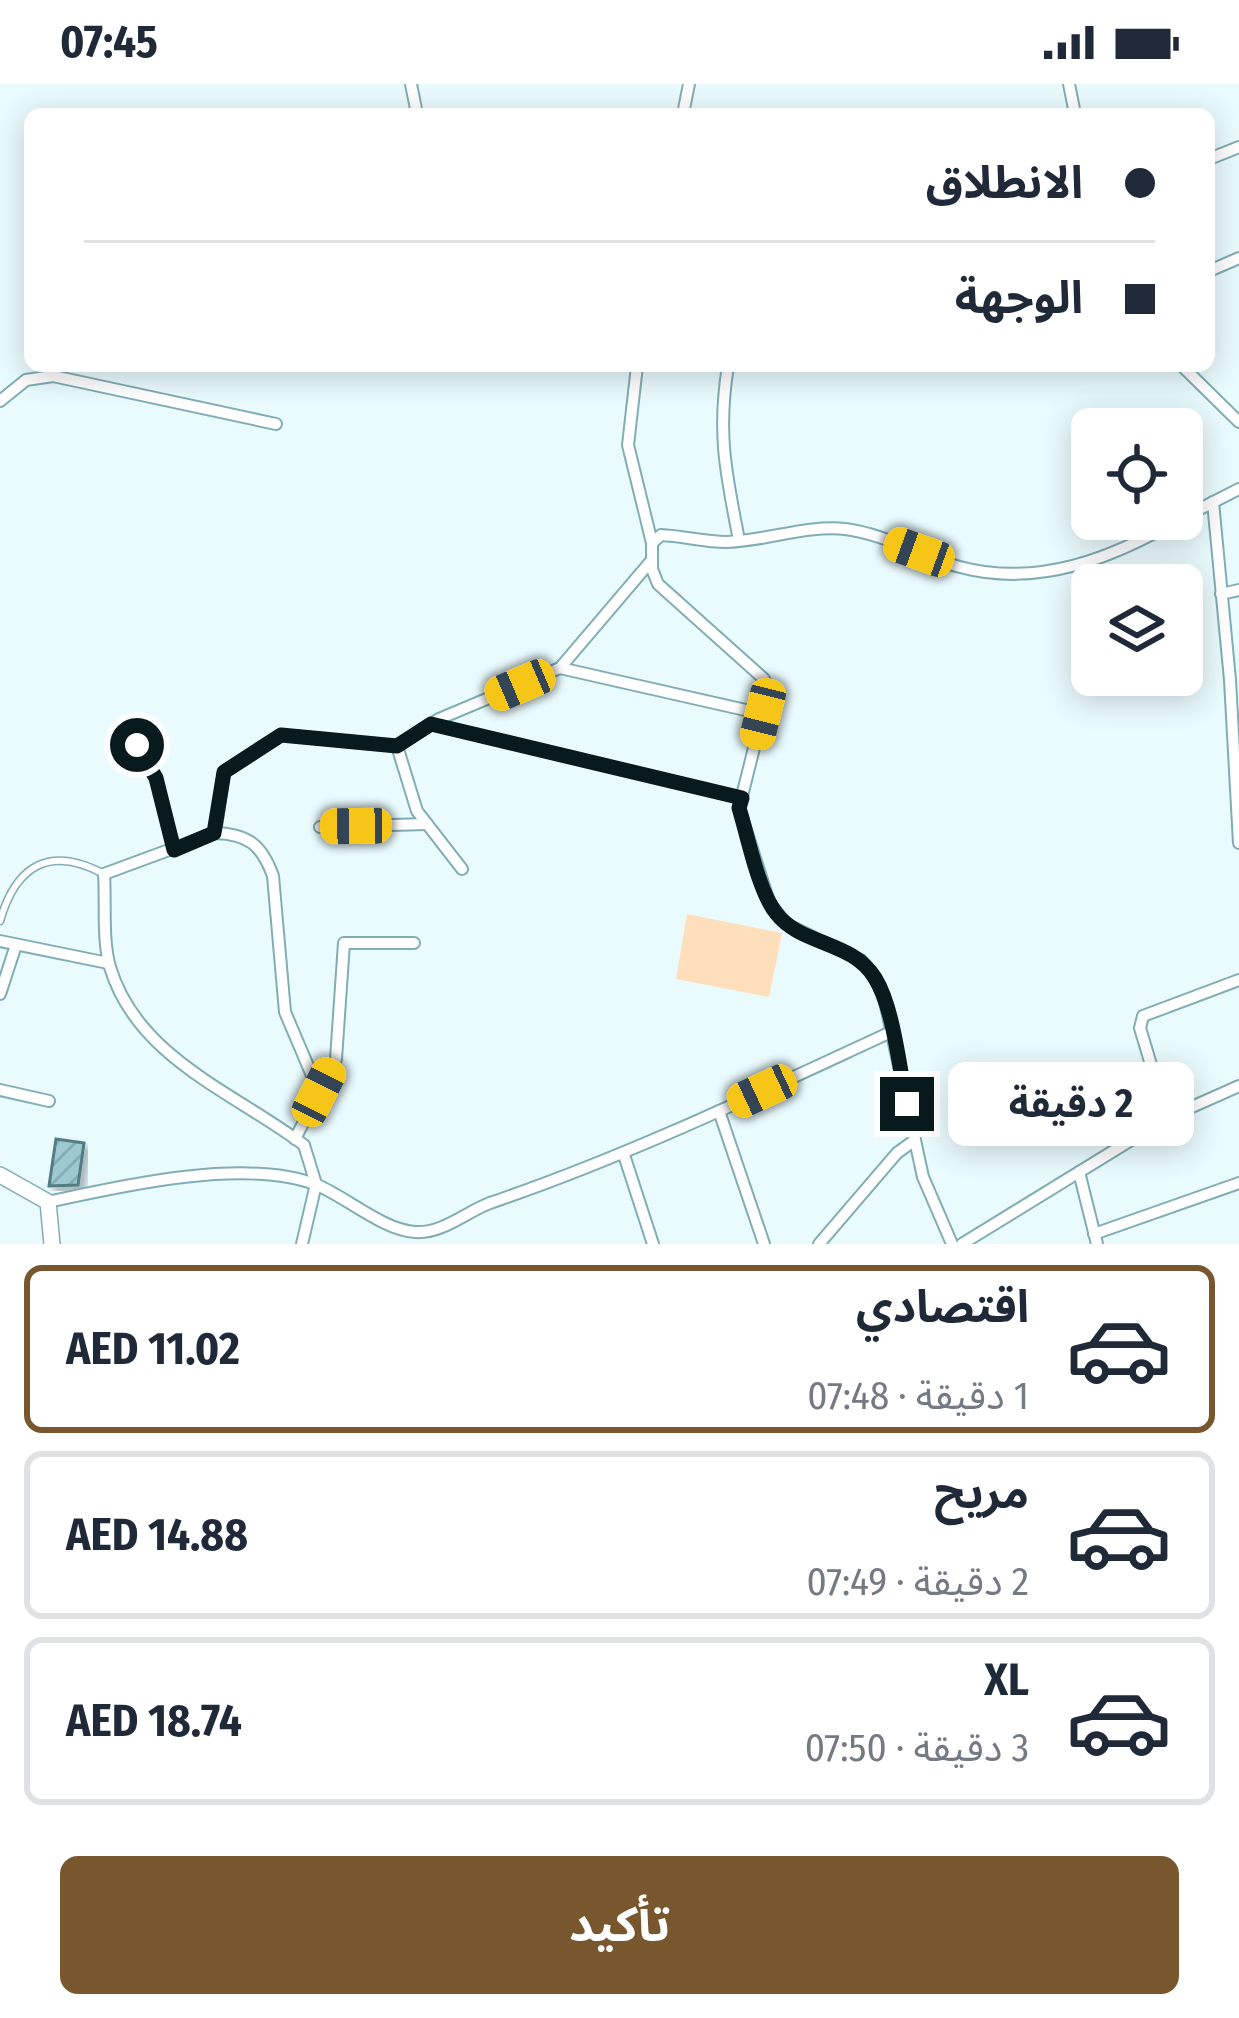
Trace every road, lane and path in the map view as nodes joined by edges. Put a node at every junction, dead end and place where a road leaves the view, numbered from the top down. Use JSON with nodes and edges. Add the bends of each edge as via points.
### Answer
{"nodes":[{"id":1,"x":637,"y":372,"type":"edge"},
{"id":2,"x":727,"y":372,"type":"edge"},
{"id":3,"x":1188,"y":372,"type":"edge"},
{"id":4,"x":0,"y":401,"type":"edge"},
{"id":5,"x":1239,"y":422,"type":"edge"},
{"id":6,"x":276,"y":424,"type":"dead end"},
{"id":7,"x":1239,"y":489,"type":"edge"},
{"id":8,"x":1213,"y":502,"type":"junction"},
{"id":9,"x":1203,"y":507,"type":"edge"},
{"id":10,"x":739,"y":540,"type":"junction"},
{"id":11,"x":1143,"y":540,"type":"edge"},
{"id":12,"x":652,"y":543,"type":"junction"},
{"id":13,"x":651,"y":561,"type":"junction"},
{"id":14,"x":1239,"y":590,"type":"edge"},
{"id":15,"x":1221,"y":594,"type":"junction"},
{"id":16,"x":560,"y":668,"type":"junction"},
{"id":17,"x":1234,"y":681,"type":"edge"},
{"id":18,"x":763,"y":714,"type":"junction"},
{"id":19,"x":431,"y":724,"type":"junction"},
{"id":20,"x":137,"y":745,"type":"dead end"},
{"id":21,"x":397,"y":746,"type":"junction"},
{"id":22,"x":742,"y":798,"type":"junction"},
{"id":23,"x":427,"y":824,"type":"junction"},
{"id":24,"x":320,"y":827,"type":"dead end"},
{"id":25,"x":214,"y":833,"type":"junction"},
{"id":26,"x":1239,"y":843,"type":"edge"},
{"id":27,"x":174,"y":850,"type":"junction"},
{"id":28,"x":462,"y":869,"type":"dead end"},
{"id":29,"x":104,"y":874,"type":"junction"},
{"id":30,"x":0,"y":921,"type":"edge"},
{"id":31,"x":0,"y":941,"type":"edge"},
{"id":32,"x":414,"y":943,"type":"dead end"},
{"id":33,"x":16,"y":945,"type":"junction"},
{"id":34,"x":108,"y":963,"type":"junction"},
{"id":35,"x":1239,"y":980,"type":"edge"},
{"id":36,"x":0,"y":994,"type":"edge"},
{"id":37,"x":891,"y":1032,"type":"junction"},
{"id":38,"x":1239,"y":1085,"type":"edge"},
{"id":39,"x":0,"y":1090,"type":"edge"},
{"id":40,"x":319,"y":1092,"type":"junction"},
{"id":41,"x":49,"y":1101,"type":"dead end"},
{"id":42,"x":719,"y":1111,"type":"junction"},
{"id":43,"x":1167,"y":1118,"type":"junction"},
{"id":44,"x":295,"y":1138,"type":"junction"},
{"id":45,"x":915,"y":1140,"type":"junction"},
{"id":46,"x":624,"y":1155,"type":"junction"},
{"id":47,"x":1079,"y":1172,"type":"junction"},
{"id":48,"x":0,"y":1175,"type":"edge"},
{"id":49,"x":1239,"y":1183,"type":"edge"},
{"id":50,"x":316,"y":1184,"type":"junction"},
{"id":51,"x":48,"y":1202,"type":"junction"},
{"id":52,"x":1095,"y":1239,"type":"edge"},
{"id":53,"x":52,"y":1244,"type":"edge"},
{"id":54,"x":302,"y":1244,"type":"edge"},
{"id":55,"x":652,"y":1244,"type":"edge"},
{"id":56,"x":764,"y":1244,"type":"edge"},
{"id":57,"x":819,"y":1244,"type":"edge"},
{"id":58,"x":952,"y":1244,"type":"edge"},
{"id":59,"x":962,"y":1244,"type":"edge"}],
"edges":[{"from":1,"to":12,"type":"street","via":[[628,445]]},
{"from":2,"to":10,"type":"street","via":[[722,452]]},
{"from":3,"to":5,"type":"street"},
{"from":4,"to":6,"type":"street","via":[[26,380],[53,376]]},
{"from":7,"to":8,"type":"street"},
{"from":8,"to":9,"type":"street"},
{"from":8,"to":15,"type":"street"},
{"from":10,"to":11,"type":"street","via":[[845,529],[997,574],[1058,570]]},
{"from":10,"to":12,"type":"street","via":[[661,535]]},
{"from":12,"to":13,"type":"street"},
{"from":13,"to":16,"type":"street"},
{"from":13,"to":18,"type":"street","via":[[658,584],[764,679]]},
{"from":14,"to":15,"type":"street"},
{"from":15,"to":17,"type":"street"},
{"from":16,"to":18,"type":"street"},
{"from":16,"to":19,"type":"street"},
{"from":17,"to":26,"type":"street"},
{"from":18,"to":22,"type":"street"},
{"from":19,"to":21,"type":"street"},
{"from":19,"to":22,"type":"street"},
{"from":20,"to":27,"type":"lane","via":[[156,778]]},
{"from":21,"to":23,"type":"street"},
{"from":21,"to":25,"type":"street","via":[[281,735],[224,772]]},
{"from":22,"to":37,"type":"street","via":[[775,913],[861,961],[875,977]]},
{"from":23,"to":24,"type":"street"},
{"from":23,"to":28,"type":"street"},
{"from":25,"to":27,"type":"street"},
{"from":25,"to":40,"type":"street","via":[[249,838],[267,857],[285,1012]]},
{"from":27,"to":29,"type":"street"},
{"from":29,"to":30,"type":"lane","via":[[85,864],[34,867],[16,879]]},
{"from":29,"to":34,"type":"street"},
{"from":31,"to":33,"type":"street"},
{"from":32,"to":40,"type":"street","via":[[344,943],[336,1060]]},
{"from":33,"to":34,"type":"street"},
{"from":33,"to":36,"type":"street"},
{"from":34,"to":44,"type":"street","via":[[125,1007],[154,1042]]},
{"from":35,"to":43,"type":"street","via":[[1143,1016]]},
{"from":37,"to":42,"type":"street"},
{"from":37,"to":45,"type":"street"},
{"from":38,"to":43,"type":"street"},
{"from":39,"to":41,"type":"street"},
{"from":40,"to":44,"type":"street"},
{"from":42,"to":46,"type":"street"},
{"from":42,"to":56,"type":"street"},
{"from":43,"to":47,"type":"street"},
{"from":44,"to":50,"type":"street"},
{"from":45,"to":57,"type":"street"},
{"from":45,"to":58,"type":"street"},
{"from":46,"to":50,"type":"street","via":[[415,1232]]},
{"from":46,"to":55,"type":"street"},
{"from":47,"to":52,"type":"street"},
{"from":47,"to":59,"type":"street"},
{"from":48,"to":51,"type":"main road"},
{"from":49,"to":52,"type":"street"},
{"from":50,"to":51,"type":"street","via":[[270,1175],[158,1178]]},
{"from":50,"to":54,"type":"street"},
{"from":51,"to":53,"type":"main road"}]}
